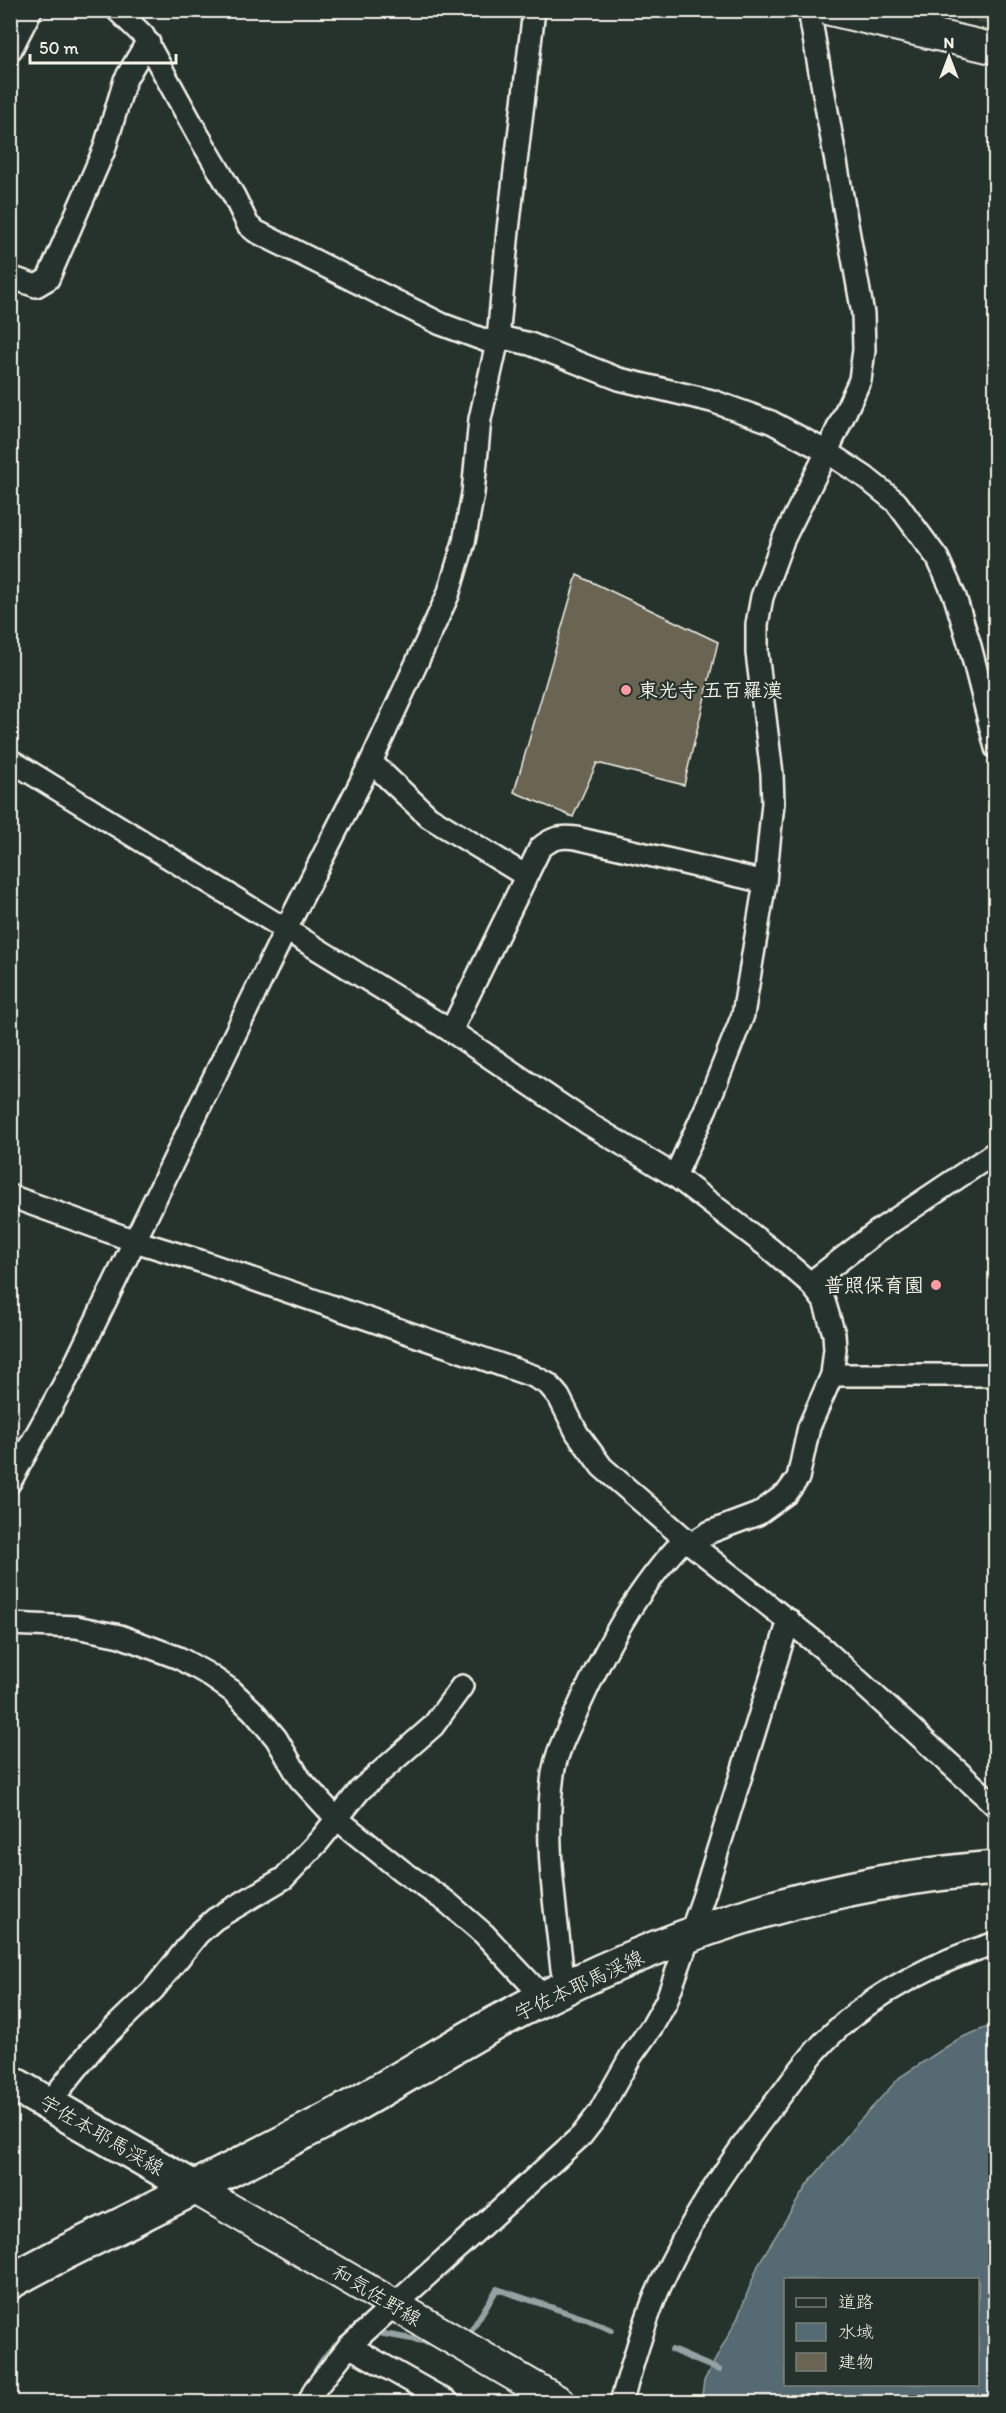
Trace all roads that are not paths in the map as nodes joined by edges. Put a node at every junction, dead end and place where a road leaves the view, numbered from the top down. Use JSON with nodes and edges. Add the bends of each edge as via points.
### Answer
{"nodes":[{"id":1,"x":31,"y":10,"type":"edge"},
{"id":2,"x":117,"y":10,"type":"edge"},
{"id":3,"x":534,"y":10,"type":"edge"},
{"id":4,"x":809,"y":10,"type":"edge"},
{"id":5,"x":830,"y":10,"type":"edge"},
{"id":6,"x":149,"y":44,"type":"junction"},
{"id":7,"x":996,"y":50,"type":"edge"},
{"id":8,"x":10,"y":51,"type":"edge"},
{"id":9,"x":10,"y":277,"type":"edge"},
{"id":10,"x":498,"y":339,"type":"junction"},
{"id":11,"x":827,"y":452,"type":"junction"},
{"id":12,"x":996,"y":748,"type":"edge"},
{"id":13,"x":10,"y":760,"type":"edge"},
{"id":14,"x":371,"y":762,"type":"junction"},
{"id":15,"x":526,"y":876,"type":"junction"},
{"id":16,"x":765,"y":882,"type":"junction"},
{"id":17,"x":285,"y":931,"type":"junction"},
{"id":18,"x":451,"y":1031,"type":"junction"},
{"id":19,"x":996,"y":1152,"type":"edge"},
{"id":20,"x":675,"y":1176,"type":"junction"},
{"id":21,"x":10,"y":1196,"type":"edge"},
{"id":22,"x":135,"y":1241,"type":"junction"},
{"id":23,"x":810,"y":1283,"type":"junction"},
{"id":24,"x":996,"y":1375,"type":"edge"},
{"id":25,"x":832,"y":1376,"type":"junction"},
{"id":26,"x":10,"y":1482,"type":"edge"},
{"id":27,"x":688,"y":1542,"type":"junction"},
{"id":28,"x":789,"y":1620,"type":"junction"},
{"id":29,"x":10,"y":1624,"type":"edge"},
{"id":30,"x":462,"y":1686,"type":"dead end"},
{"id":31,"x":996,"y":1806,"type":"edge"},
{"id":32,"x":336,"y":1818,"type":"junction"},
{"id":33,"x":996,"y":1868,"type":"edge"},
{"id":34,"x":689,"y":1937,"type":"junction"},
{"id":35,"x":996,"y":1943,"type":"edge"},
{"id":36,"x":556,"y":1992,"type":"junction"},
{"id":37,"x":10,"y":2082,"type":"edge"},
{"id":38,"x":48,"y":2104,"type":"junction"},
{"id":39,"x":194,"y":2188,"type":"junction"},
{"id":40,"x":10,"y":2282,"type":"edge"},
{"id":41,"x":393,"y":2304,"type":"junction"},
{"id":42,"x":349,"y":2346,"type":"junction"},
{"id":43,"x":441,"y":2401,"type":"edge"},
{"id":44,"x":309,"y":2403,"type":"edge"},
{"id":45,"x":560,"y":2403,"type":"edge"},
{"id":46,"x":621,"y":2403,"type":"edge"}],
"edges":[{"from":1,"to":8,"type":"street"},
{"from":2,"to":6,"type":"street"},
{"from":3,"to":10,"type":"street"},
{"from":4,"to":11,"type":"street","via":[[863,315],[860,380]]},
{"from":5,"to":7,"type":"main road"},
{"from":6,"to":9,"type":"street","via":[[125,80],[104,150],[48,279],[36,286]]},
{"from":6,"to":10,"type":"street","via":[[248,225],[255,231],[441,324],[487,341]]},
{"from":10,"to":11,"type":"street","via":[[530,344],[619,379],[712,401],[771,422]]},
{"from":10,"to":14,"type":"street","via":[[480,419],[464,542],[448,595]]},
{"from":11,"to":12,"type":"street","via":[[896,501],[938,559],[955,597]]},
{"from":11,"to":16,"type":"street","via":[[783,540],[762,597],[757,624],[773,803]]},
{"from":13,"to":17,"type":"street"},
{"from":14,"to":15,"type":"street","via":[[429,817]]},
{"from":14,"to":17,"type":"street"},
{"from":15,"to":16,"type":"street","via":[[540,848],[549,840],[562,837]]},
{"from":15,"to":18,"type":"street"},
{"from":16,"to":20,"type":"street","via":[[743,1015]]},
{"from":17,"to":18,"type":"street"},
{"from":17,"to":22,"type":"street"},
{"from":18,"to":20,"type":"street","via":[[589,1124]]},
{"from":19,"to":23,"type":"street","via":[[902,1214]]},
{"from":20,"to":23,"type":"street"},
{"from":21,"to":22,"type":"street"},
{"from":22,"to":26,"type":"street","via":[[74,1366]]},
{"from":22,"to":27,"type":"street","via":[[548,1384],[602,1467]]},
{"from":23,"to":25,"type":"street","via":[[824,1301],[834,1334]]},
{"from":24,"to":25,"type":"street"},
{"from":25,"to":27,"type":"street","via":[[809,1427],[802,1468],[794,1485],[758,1514]]},
{"from":27,"to":28,"type":"street"},
{"from":27,"to":36,"type":"street","via":[[649,1581],[620,1624],[560,1747],[553,1773],[550,1858],[562,1969]]},
{"from":28,"to":31,"type":"street"},
{"from":28,"to":34,"type":"street"},
{"from":29,"to":32,"type":"street","via":[[76,1627],[120,1636],[206,1672],[253,1710],[276,1738],[300,1779]]},
{"from":30,"to":32,"type":"street","via":[[434,1726],[360,1790]]},
{"from":32,"to":36,"type":"street"},
{"from":32,"to":38,"type":"street","via":[[284,1878],[215,1919],[198,1934],[153,1990],[68,2076]]},
{"from":33,"to":34,"type":"main road","name":"宇佐本耶馬渓線","via":[[928,1875],[820,1894]]},
{"from":34,"to":36,"type":"main road","name":"宇佐本耶馬渓線","via":[[607,1967]]},
{"from":34,"to":41,"type":"street","via":[[666,2002],[582,2135]]},
{"from":35,"to":46,"type":"street","via":[[937,1965],[870,2004],[830,2036],[789,2084],[741,2145],[660,2287]]},
{"from":36,"to":39,"type":"main road","name":"宇佐本耶馬渓線","via":[[330,2118]]},
{"from":37,"to":38,"type":"main road","name":"宇佐本耶馬渓線"},
{"from":38,"to":39,"type":"main road","name":"宇佐本耶馬渓線"},
{"from":39,"to":40,"type":"main road","name":"宇佐本耶馬渓線"},
{"from":39,"to":41,"type":"main road","name":"和気佐野線"},
{"from":41,"to":42,"type":"street"},
{"from":41,"to":45,"type":"main road","name":"和気佐野線"},
{"from":42,"to":43,"type":"street"},
{"from":42,"to":44,"type":"street","via":[[315,2389]]}]}
